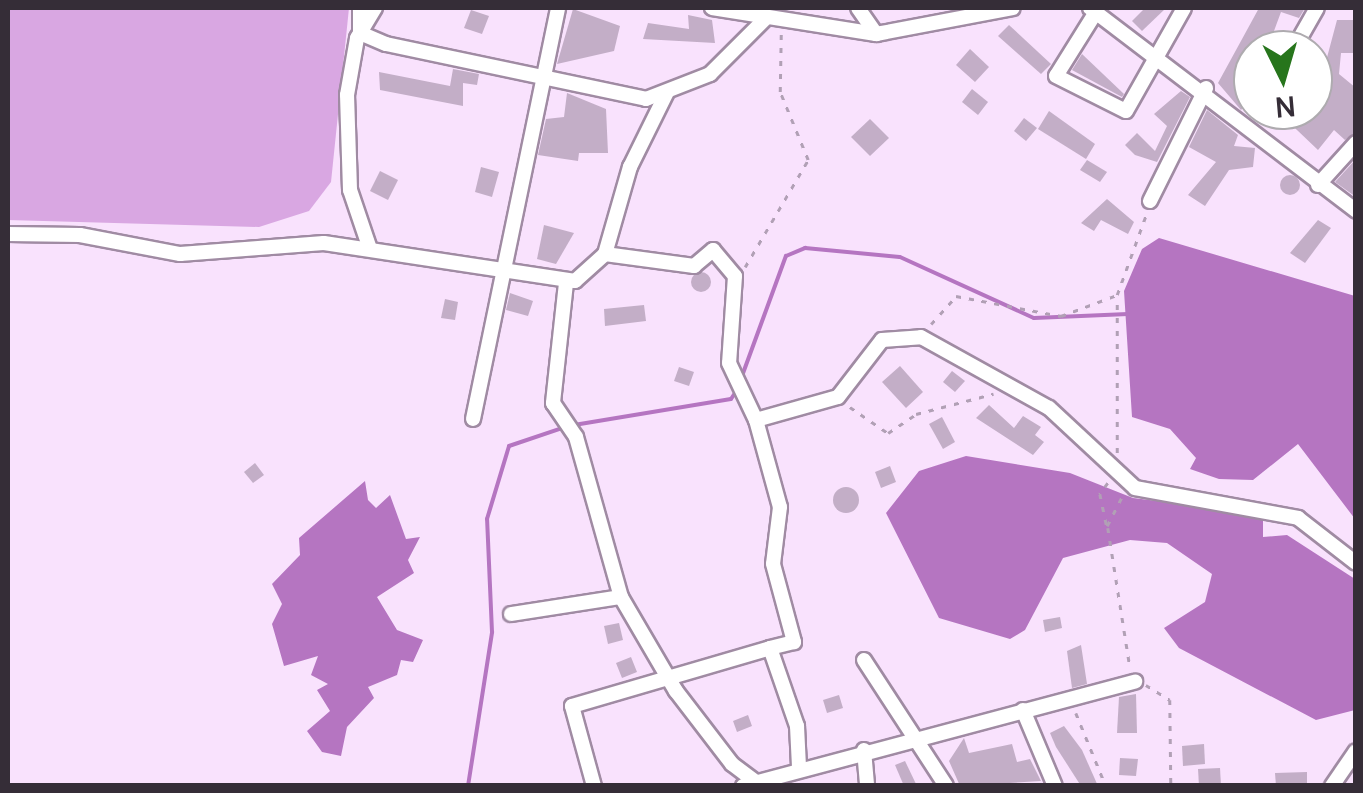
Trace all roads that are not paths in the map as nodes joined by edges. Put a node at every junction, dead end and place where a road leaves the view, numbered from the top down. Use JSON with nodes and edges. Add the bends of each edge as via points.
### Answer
{"nodes":[{"id":1,"x":360,"y":8,"type":"edge"},
{"id":2,"x":374,"y":8,"type":"edge"},
{"id":3,"x":558,"y":8,"type":"edge"},
{"id":4,"x":712,"y":8,"type":"edge"},
{"id":5,"x":792,"y":8,"type":"edge"},
{"id":6,"x":858,"y":8,"type":"edge"},
{"id":7,"x":1013,"y":8,"type":"edge"},
{"id":8,"x":1184,"y":8,"type":"edge"},
{"id":9,"x":1318,"y":8,"type":"edge"},
{"id":10,"x":1093,"y":10,"type":"edge"},
{"id":11,"x":765,"y":19,"type":"junction"},
{"id":12,"x":783,"y":23,"type":"junction"},
{"id":13,"x":1305,"y":30,"type":"edge"},
{"id":14,"x":360,"y":33,"type":"junction"},
{"id":15,"x":876,"y":34,"type":"junction"},
{"id":16,"x":1159,"y":55,"type":"junction"},
{"id":17,"x":541,"y":75,"type":"junction"},
{"id":18,"x":1206,"y":88,"type":"junction"},
{"id":19,"x":667,"y":92,"type":"junction"},
{"id":20,"x":1233,"y":112,"type":"edge"},
{"id":21,"x":1254,"y":130,"type":"edge"},
{"id":22,"x":1356,"y":144,"type":"edge"},
{"id":23,"x":1318,"y":185,"type":"junction"},
{"id":24,"x":1150,"y":201,"type":"road end"},
{"id":25,"x":1356,"y":211,"type":"edge"},
{"id":26,"x":8,"y":234,"type":"edge"},
{"id":27,"x":370,"y":248,"type":"junction"},
{"id":28,"x":605,"y":254,"type":"junction"},
{"id":29,"x":506,"y":270,"type":"junction"},
{"id":30,"x":566,"y":283,"type":"junction"},
{"id":31,"x":473,"y":419,"type":"dead end"},
{"id":32,"x":756,"y":420,"type":"junction"},
{"id":33,"x":1356,"y":563,"type":"edge"},
{"id":34,"x":621,"y":597,"type":"junction"},
{"id":35,"x":511,"y":614,"type":"dead end"},
{"id":36,"x":770,"y":648,"type":"junction"},
{"id":37,"x":864,"y":660,"type":"dead end"},
{"id":38,"x":665,"y":672,"type":"junction"},
{"id":39,"x":1135,"y":682,"type":"road end"},
{"id":40,"x":1023,"y":710,"type":"junction"},
{"id":41,"x":920,"y":736,"type":"junction"},
{"id":42,"x":864,"y":750,"type":"junction"},
{"id":43,"x":1356,"y":751,"type":"edge"},
{"id":44,"x":799,"y":766,"type":"junction"},
{"id":45,"x":753,"y":784,"type":"edge"},
{"id":46,"x":594,"y":786,"type":"edge"},
{"id":47,"x":867,"y":786,"type":"edge"},
{"id":48,"x":946,"y":786,"type":"edge"},
{"id":49,"x":1055,"y":786,"type":"edge"},
{"id":50,"x":1332,"y":786,"type":"edge"}],
"edges":[{"from":1,"to":14,"type":"street"},
{"from":2,"to":14,"type":"street"},
{"from":3,"to":17,"type":"street"},
{"from":4,"to":11,"type":"street"},
{"from":5,"to":12,"type":"street"},
{"from":6,"to":15,"type":"street"},
{"from":7,"to":15,"type":"street"},
{"from":8,"to":16,"type":"street"},
{"from":9,"to":13,"type":"street"},
{"from":10,"to":16,"type":"street"},
{"from":10,"to":16,"type":"street","via":[[1056,67],[1058,79],[1128,110]]},
{"from":11,"to":12,"type":"street"},
{"from":11,"to":19,"type":"street","via":[[710,74]]},
{"from":12,"to":15,"type":"street"},
{"from":14,"to":17,"type":"street"},
{"from":14,"to":27,"type":"street","via":[[347,157]]},
{"from":16,"to":18,"type":"street"},
{"from":17,"to":19,"type":"street","via":[[646,98]]},
{"from":17,"to":29,"type":"street"},
{"from":18,"to":20,"type":"street"},
{"from":18,"to":24,"type":"street"},
{"from":19,"to":28,"type":"street","via":[[630,167]]},
{"from":21,"to":23,"type":"street"},
{"from":22,"to":23,"type":"street"},
{"from":23,"to":25,"type":"street"},
{"from":26,"to":27,"type":"street","via":[[80,234],[180,254]]},
{"from":27,"to":29,"type":"street"},
{"from":28,"to":30,"type":"street"},
{"from":28,"to":32,"type":"street","via":[[694,266],[712,250],[738,284],[728,363]]},
{"from":29,"to":30,"type":"street"},
{"from":29,"to":31,"type":"street","via":[[485,328]]},
{"from":30,"to":34,"type":"street","via":[[553,403],[576,437]]},
{"from":32,"to":33,"type":"street","via":[[838,397],[882,340],[921,337],[950,346],[1009,390],[1049,408],[1110,480],[1298,518]]},
{"from":32,"to":36,"type":"street","via":[[780,507],[777,599],[794,642]]},
{"from":34,"to":35,"type":"street"},
{"from":34,"to":38,"type":"street"},
{"from":36,"to":38,"type":"street"},
{"from":36,"to":44,"type":"street","via":[[797,726]]},
{"from":37,"to":41,"type":"street"},
{"from":38,"to":45,"type":"street"},
{"from":38,"to":46,"type":"street","via":[[572,706]]},
{"from":39,"to":40,"type":"street"},
{"from":40,"to":41,"type":"street"},
{"from":40,"to":49,"type":"street"},
{"from":41,"to":42,"type":"street"},
{"from":41,"to":48,"type":"street"},
{"from":42,"to":44,"type":"street"},
{"from":42,"to":47,"type":"street"},
{"from":43,"to":50,"type":"street"},
{"from":44,"to":45,"type":"street"}]}
